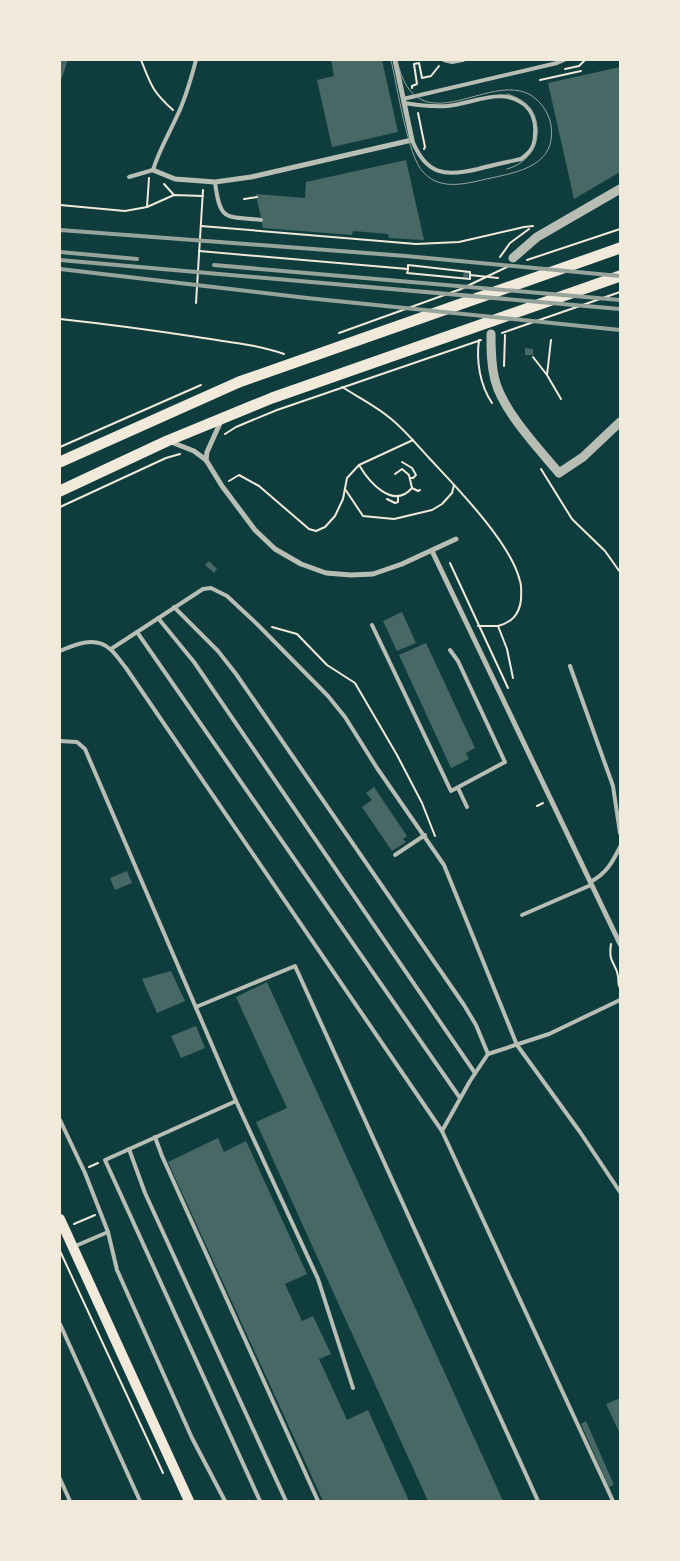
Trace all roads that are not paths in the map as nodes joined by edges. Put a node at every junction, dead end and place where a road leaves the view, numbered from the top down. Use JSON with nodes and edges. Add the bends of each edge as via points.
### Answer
{"nodes":[{"id":1,"x":196,"y":60,"type":"edge"},
{"id":2,"x":395,"y":60,"type":"edge"},
{"id":3,"x":444,"y":60,"type":"edge"},
{"id":4,"x":463,"y":60,"type":"edge"},
{"id":5,"x":564,"y":60,"type":"edge"},
{"id":6,"x":404,"y":101,"type":"junction"},
{"id":7,"x":412,"y":140,"type":"junction"},
{"id":8,"x":153,"y":170,"type":"junction"},
{"id":9,"x":129,"y":177,"type":"dead end"},
{"id":10,"x":215,"y":182,"type":"junction"},
{"id":11,"x":620,"y":189,"type":"edge"},
{"id":12,"x":261,"y":220,"type":"dead end"},
{"id":13,"x":620,"y":248,"type":"edge"},
{"id":14,"x":515,"y":262,"type":"road end"},
{"id":15,"x":620,"y":276,"type":"edge"},
{"id":16,"x":488,"y":337,"type":"road end"},
{"id":17,"x":222,"y":418,"type":"junction"},
{"id":18,"x":620,"y":422,"type":"edge"},
{"id":19,"x":167,"y":441,"type":"junction"},
{"id":20,"x":206,"y":460,"type":"junction"},
{"id":21,"x":60,"y":462,"type":"edge"},
{"id":22,"x":60,"y":491,"type":"edge"},
{"id":23,"x":456,"y":539,"type":"dead end"},
{"id":24,"x":432,"y":551,"type":"junction"},
{"id":25,"x":174,"y":608,"type":"junction"},
{"id":26,"x":158,"y":618,"type":"junction"},
{"id":27,"x":372,"y":625,"type":"dead end"},
{"id":28,"x":137,"y":632,"type":"junction"},
{"id":29,"x":111,"y":649,"type":"junction"},
{"id":30,"x":60,"y":650,"type":"edge"},
{"id":31,"x":450,"y":650,"type":"dead end"},
{"id":32,"x":570,"y":666,"type":"dead end"},
{"id":33,"x":60,"y":741,"type":"edge"},
{"id":34,"x":458,"y":788,"type":"junction"},
{"id":35,"x":467,"y":807,"type":"dead end"},
{"id":36,"x":620,"y":833,"type":"edge"},
{"id":37,"x":425,"y":835,"type":"junction"},
{"id":38,"x":620,"y":848,"type":"edge"},
{"id":39,"x":395,"y":855,"type":"dead end"},
{"id":40,"x":590,"y":883,"type":"junction"},
{"id":41,"x":522,"y":915,"type":"dead end"},
{"id":42,"x":620,"y":944,"type":"edge"},
{"id":43,"x":620,"y":1000,"type":"edge"},
{"id":44,"x":196,"y":1007,"type":"junction"},
{"id":45,"x":517,"y":1045,"type":"junction"},
{"id":46,"x":488,"y":1054,"type":"junction"},
{"id":47,"x":475,"y":1073,"type":"junction"},
{"id":48,"x":460,"y":1098,"type":"junction"},
{"id":49,"x":236,"y":1101,"type":"junction"},
{"id":50,"x":60,"y":1120,"type":"edge"},
{"id":51,"x":442,"y":1131,"type":"junction"},
{"id":52,"x":155,"y":1138,"type":"junction"},
{"id":53,"x":129,"y":1149,"type":"junction"},
{"id":54,"x":620,"y":1192,"type":"edge"},
{"id":55,"x":62,"y":1224,"type":"edge"},
{"id":56,"x":108,"y":1232,"type":"junction"},
{"id":57,"x":73,"y":1247,"type":"junction"},
{"id":58,"x":60,"y":1324,"type":"edge"},
{"id":59,"x":353,"y":1388,"type":"dead end"},
{"id":60,"x":60,"y":1479,"type":"edge"},
{"id":61,"x":70,"y":1501,"type":"edge"},
{"id":62,"x":140,"y":1501,"type":"edge"},
{"id":63,"x":189,"y":1501,"type":"edge"},
{"id":64,"x":225,"y":1501,"type":"edge"},
{"id":65,"x":260,"y":1501,"type":"edge"},
{"id":66,"x":286,"y":1501,"type":"edge"},
{"id":67,"x":318,"y":1501,"type":"edge"},
{"id":68,"x":538,"y":1501,"type":"edge"},
{"id":69,"x":613,"y":1501,"type":"edge"}],
"edges":[{"from":1,"to":8,"type":"lane","via":[[188,90]]},
{"from":2,"to":6,"type":"street"},
{"from":3,"to":4,"type":"lane"},
{"from":5,"to":6,"type":"lane"},
{"from":6,"to":7,"type":"street"},
{"from":6,"to":7,"type":"lane","via":[[446,106],[508,96],[527,107],[536,125],[534,146],[529,154],[521,159],[462,173],[450,174],[429,166]]},
{"from":7,"to":10,"type":"street"},
{"from":8,"to":9,"type":"lane"},
{"from":8,"to":10,"type":"street","via":[[175,179]]},
{"from":10,"to":12,"type":"lane","via":[[223,213]]},
{"from":11,"to":14,"type":"street","via":[[537,237]]},
{"from":13,"to":21,"type":"main road","via":[[239,382]]},
{"from":15,"to":17,"type":"main road"},
{"from":16,"to":18,"type":"street","via":[[492,369],[500,393],[512,414],[558,473],[583,457]]},
{"from":17,"to":19,"type":"main road"},
{"from":17,"to":20,"type":"street"},
{"from":19,"to":20,"type":"street","via":[[194,451]]},
{"from":19,"to":22,"type":"main road"},
{"from":20,"to":24,"type":"street","via":[[254,530],[275,549],[301,564],[326,573],[373,574]]},
{"from":23,"to":24,"type":"street"},
{"from":24,"to":40,"type":"street"},
{"from":25,"to":26,"type":"lane"},
{"from":25,"to":37,"type":"lane","via":[[202,589],[210,588],[227,596],[328,696]]},
{"from":25,"to":46,"type":"lane","via":[[218,651],[236,674],[464,1005]]},
{"from":26,"to":28,"type":"lane"},
{"from":26,"to":47,"type":"lane","via":[[194,662]]},
{"from":27,"to":34,"type":"lane","via":[[451,791]]},
{"from":28,"to":29,"type":"lane"},
{"from":28,"to":48,"type":"lane"},
{"from":29,"to":30,"type":"lane","via":[[88,641]]},
{"from":29,"to":51,"type":"lane"},
{"from":31,"to":34,"type":"lane","via":[[504,762]]},
{"from":32,"to":36,"type":"lane","via":[[613,786]]},
{"from":33,"to":44,"type":"lane","via":[[76,742],[85,749]]},
{"from":34,"to":35,"type":"lane"},
{"from":37,"to":39,"type":"lane"},
{"from":37,"to":45,"type":"lane","via":[[444,865]]},
{"from":38,"to":40,"type":"lane","via":[[609,868]]},
{"from":40,"to":41,"type":"lane"},
{"from":40,"to":42,"type":"street"},
{"from":43,"to":45,"type":"lane","via":[[549,1034]]},
{"from":44,"to":49,"type":"lane"},
{"from":44,"to":68,"type":"lane","via":[[295,966]]},
{"from":45,"to":46,"type":"lane"},
{"from":45,"to":54,"type":"lane"},
{"from":46,"to":47,"type":"lane"},
{"from":47,"to":48,"type":"lane"},
{"from":48,"to":51,"type":"lane"},
{"from":49,"to":52,"type":"lane"},
{"from":49,"to":59,"type":"lane","via":[[318,1279]]},
{"from":50,"to":56,"type":"lane"},
{"from":51,"to":69,"type":"lane"},
{"from":52,"to":53,"type":"lane"},
{"from":52,"to":67,"type":"lane"},
{"from":53,"to":65,"type":"lane","via":[[105,1160]]},
{"from":53,"to":66,"type":"lane","via":[[145,1193]]},
{"from":55,"to":57,"type":"main road"},
{"from":56,"to":57,"type":"lane"},
{"from":56,"to":64,"type":"lane","via":[[117,1270],[192,1438]]},
{"from":57,"to":63,"type":"main road"},
{"from":58,"to":62,"type":"lane"},
{"from":60,"to":61,"type":"lane"}]}
